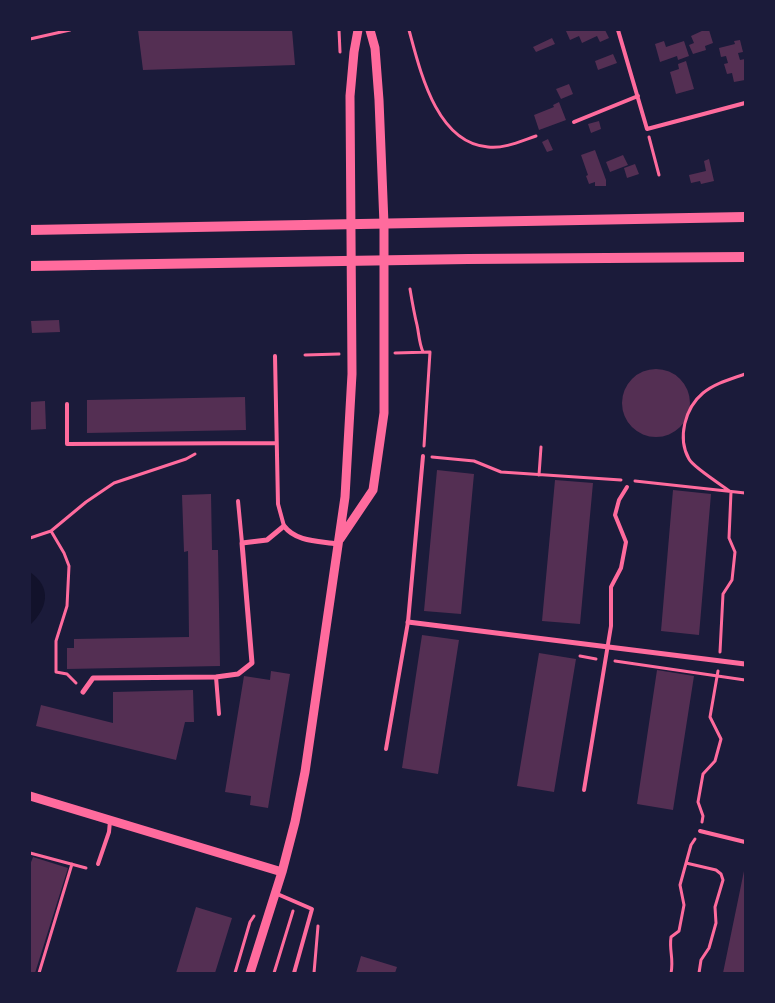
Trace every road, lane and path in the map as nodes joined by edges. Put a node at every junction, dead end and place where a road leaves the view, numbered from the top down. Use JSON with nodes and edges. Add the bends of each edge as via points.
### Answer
{"nodes":[{"id":1,"x":70,"y":30,"type":"edge"},
{"id":2,"x":358,"y":30,"type":"edge"},
{"id":3,"x":370,"y":30,"type":"edge"},
{"id":4,"x":408,"y":30,"type":"edge"},
{"id":5,"x":618,"y":30,"type":"edge"},
{"id":6,"x":30,"y":39,"type":"edge"},
{"id":7,"x":638,"y":96,"type":"junction"},
{"id":8,"x":745,"y":103,"type":"edge"},
{"id":9,"x":574,"y":122,"type":"dead end"},
{"id":10,"x":647,"y":129,"type":"junction"},
{"id":11,"x":536,"y":136,"type":"dead end"},
{"id":12,"x":659,"y":175,"type":"dead end"},
{"id":13,"x":745,"y":217,"type":"edge"},
{"id":14,"x":384,"y":224,"type":"junction"},
{"id":15,"x":351,"y":225,"type":"junction"},
{"id":16,"x":30,"y":230,"type":"edge"},
{"id":17,"x":745,"y":257,"type":"edge"},
{"id":18,"x":352,"y":260,"type":"junction"},
{"id":19,"x":384,"y":260,"type":"junction"},
{"id":20,"x":30,"y":266,"type":"edge"},
{"id":21,"x":410,"y":289,"type":"dead end"},
{"id":22,"x":422,"y":352,"type":"junction"},
{"id":23,"x":385,"y":353,"type":"junction"},
{"id":24,"x":341,"y":354,"type":"dead end"},
{"id":25,"x":305,"y":355,"type":"dead end"},
{"id":26,"x":275,"y":356,"type":"dead end"},
{"id":27,"x":745,"y":374,"type":"edge"},
{"id":28,"x":67,"y":404,"type":"dead end"},
{"id":29,"x":276,"y":443,"type":"junction"},
{"id":30,"x":211,"y":445,"type":"junction"},
{"id":31,"x":541,"y":447,"type":"dead end"},
{"id":32,"x":424,"y":456,"type":"junction"},
{"id":33,"x":538,"y":475,"type":"junction"},
{"id":34,"x":627,"y":487,"type":"dead end"},
{"id":35,"x":731,"y":492,"type":"junction"},
{"id":36,"x":745,"y":493,"type":"edge"},
{"id":37,"x":238,"y":501,"type":"dead end"},
{"id":38,"x":284,"y":526,"type":"junction"},
{"id":39,"x":51,"y":530,"type":"junction"},
{"id":40,"x":30,"y":538,"type":"edge"},
{"id":41,"x":242,"y":543,"type":"junction"},
{"id":42,"x":337,"y":544,"type":"junction"},
{"id":43,"x":408,"y":622,"type":"junction"},
{"id":44,"x":607,"y":648,"type":"junction"},
{"id":45,"x":719,"y":660,"type":"junction"},
{"id":46,"x":745,"y":664,"type":"edge"},
{"id":47,"x":216,"y":677,"type":"junction"},
{"id":48,"x":83,"y":692,"type":"joint"},
{"id":49,"x":219,"y":714,"type":"dead end"},
{"id":50,"x":386,"y":749,"type":"dead end"},
{"id":51,"x":584,"y":790,"type":"dead end"},
{"id":52,"x":30,"y":796,"type":"edge"},
{"id":53,"x":110,"y":821,"type":"junction"},
{"id":54,"x":700,"y":831,"type":"junction"},
{"id":55,"x":745,"y":842,"type":"edge"},
{"id":56,"x":30,"y":853,"type":"edge"},
{"id":57,"x":686,"y":863,"type":"junction"},
{"id":58,"x":72,"y":864,"type":"junction"},
{"id":59,"x":98,"y":864,"type":"dead end"},
{"id":60,"x":86,"y":868,"type":"dead end"},
{"id":61,"x":282,"y":872,"type":"junction"},
{"id":62,"x":275,"y":893,"type":"junction"},
{"id":63,"x":296,"y":902,"type":"junction"},
{"id":64,"x":312,"y":909,"type":"junction"},
{"id":65,"x":39,"y":973,"type":"edge"},
{"id":66,"x":250,"y":973,"type":"edge"},
{"id":67,"x":274,"y":973,"type":"edge"},
{"id":68,"x":294,"y":973,"type":"edge"},
{"id":69,"x":314,"y":973,"type":"edge"},
{"id":70,"x":672,"y":973,"type":"edge"},
{"id":71,"x":699,"y":973,"type":"edge"}],
"edges":[{"from":1,"to":6,"type":"path"},
{"from":2,"to":15,"type":"street","via":[[350,96]]},
{"from":3,"to":14,"type":"street","via":[[375,48],[379,100]]},
{"from":4,"to":11,"type":"path","via":[[428,92],[454,131],[472,144],[489,148]]},
{"from":5,"to":7,"type":"lane"},
{"from":7,"to":9,"type":"lane"},
{"from":7,"to":10,"type":"lane"},
{"from":8,"to":10,"type":"lane"},
{"from":10,"to":12,"type":"path"},
{"from":13,"to":14,"type":"main road"},
{"from":14,"to":15,"type":"main road"},
{"from":14,"to":19,"type":"street"},
{"from":15,"to":16,"type":"main road"},
{"from":15,"to":18,"type":"street"},
{"from":17,"to":19,"type":"main road"},
{"from":18,"to":19,"type":"main road"},
{"from":18,"to":20,"type":"main road"},
{"from":18,"to":42,"type":"street","via":[[352,374],[345,497]]},
{"from":19,"to":23,"type":"street"},
{"from":21,"to":22,"type":"path"},
{"from":22,"to":23,"type":"path"},
{"from":22,"to":32,"type":"path","via":[[430,352]]},
{"from":23,"to":42,"type":"street","via":[[384,413],[373,490]]},
{"from":24,"to":25,"type":"path"},
{"from":26,"to":29,"type":"lane"},
{"from":27,"to":35,"type":"path","via":[[703,392],[692,405],[684,428],[683,438],[689,460]]},
{"from":28,"to":30,"type":"lane","via":[[67,444]]},
{"from":29,"to":30,"type":"lane"},
{"from":29,"to":38,"type":"lane","via":[[278,504]]},
{"from":30,"to":39,"type":"path","via":[[186,460],[114,483]]},
{"from":31,"to":33,"type":"path"},
{"from":32,"to":33,"type":"path","via":[[474,461],[501,472]]},
{"from":32,"to":43,"type":"lane"},
{"from":33,"to":35,"type":"path"},
{"from":34,"to":44,"type":"lane","via":[[614,515],[626,542],[621,568],[611,587],[611,626]]},
{"from":35,"to":36,"type":"path"},
{"from":35,"to":45,"type":"path","via":[[729,538],[735,552],[732,580],[723,594]]},
{"from":37,"to":41,"type":"lane"},
{"from":38,"to":41,"type":"street","via":[[268,540]]},
{"from":38,"to":42,"type":"street","via":[[290,534],[303,539]]},
{"from":39,"to":40,"type":"path"},
{"from":39,"to":48,"type":"path","via":[[69,566],[67,606],[56,641],[56,672],[67,674]]},
{"from":41,"to":47,"type":"street","via":[[252,663],[238,674]]},
{"from":42,"to":61,"type":"street","via":[[305,772]]},
{"from":43,"to":44,"type":"street"},
{"from":43,"to":50,"type":"lane"},
{"from":44,"to":45,"type":"street"},
{"from":44,"to":51,"type":"lane"},
{"from":45,"to":46,"type":"street"},
{"from":45,"to":54,"type":"path","via":[[710,717],[720,739],[715,761],[703,774],[698,802],[703,816]]},
{"from":47,"to":48,"type":"street","via":[[93,678]]},
{"from":47,"to":49,"type":"lane"},
{"from":52,"to":53,"type":"street"},
{"from":53,"to":59,"type":"lane"},
{"from":53,"to":61,"type":"street"},
{"from":54,"to":55,"type":"lane"},
{"from":54,"to":57,"type":"path","via":[[691,845]]},
{"from":56,"to":58,"type":"path"},
{"from":57,"to":70,"type":"path","via":[[680,885],[684,905],[679,931],[671,937]]},
{"from":57,"to":71,"type":"path","via":[[716,870],[723,880],[715,907],[716,923]]},
{"from":58,"to":60,"type":"path"},
{"from":58,"to":65,"type":"path"},
{"from":61,"to":62,"type":"street"},
{"from":62,"to":63,"type":"lane"},
{"from":62,"to":66,"type":"street"},
{"from":63,"to":64,"type":"lane"},
{"from":63,"to":67,"type":"path"},
{"from":64,"to":68,"type":"lane"},
{"from":64,"to":69,"type":"path","via":[[317,912],[319,931]]}]}
